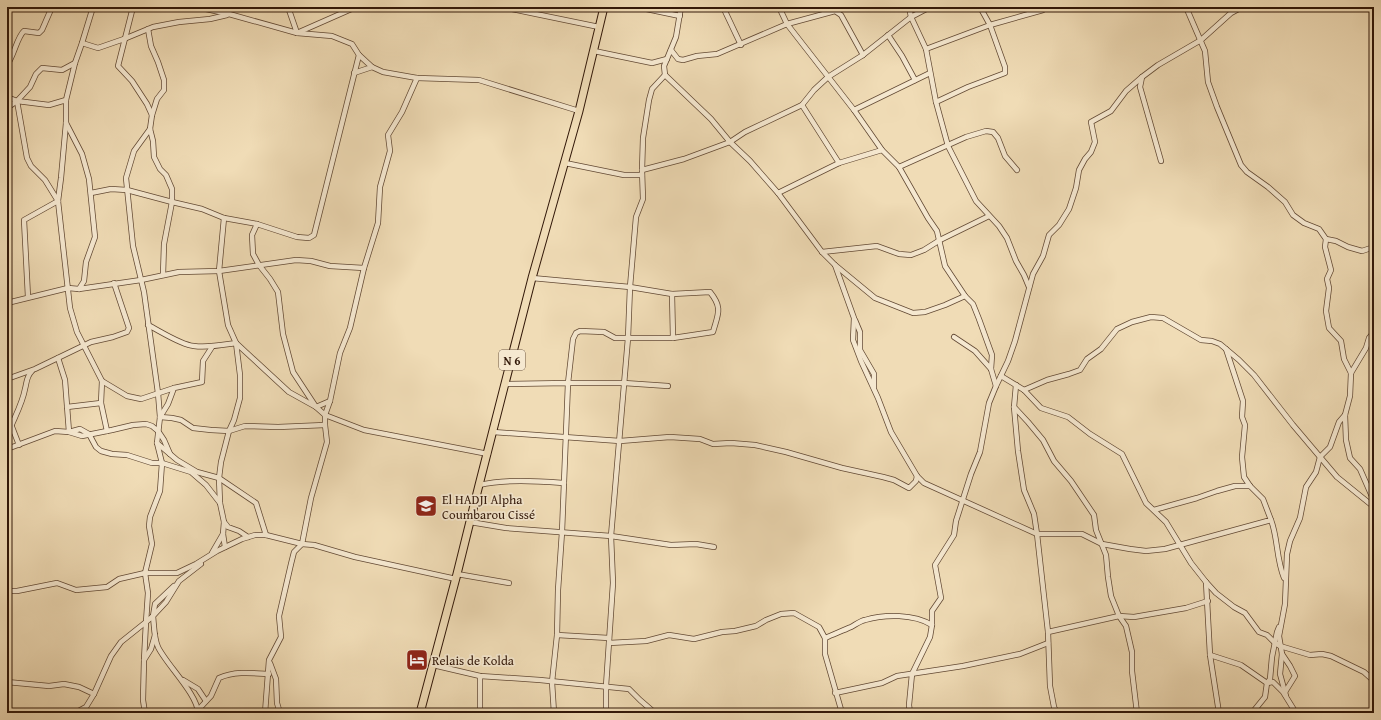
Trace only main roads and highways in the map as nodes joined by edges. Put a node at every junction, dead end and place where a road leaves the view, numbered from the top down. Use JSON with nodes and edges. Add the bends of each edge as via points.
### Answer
{"nodes":[{"id":1,"x":604,"y":7,"type":"edge"},
{"id":2,"x":420,"y":713,"type":"edge"}],
"edges":[{"from":1,"to":2,"type":"main road","number":"N 6","via":[[579,111],[532,278]]}]}
